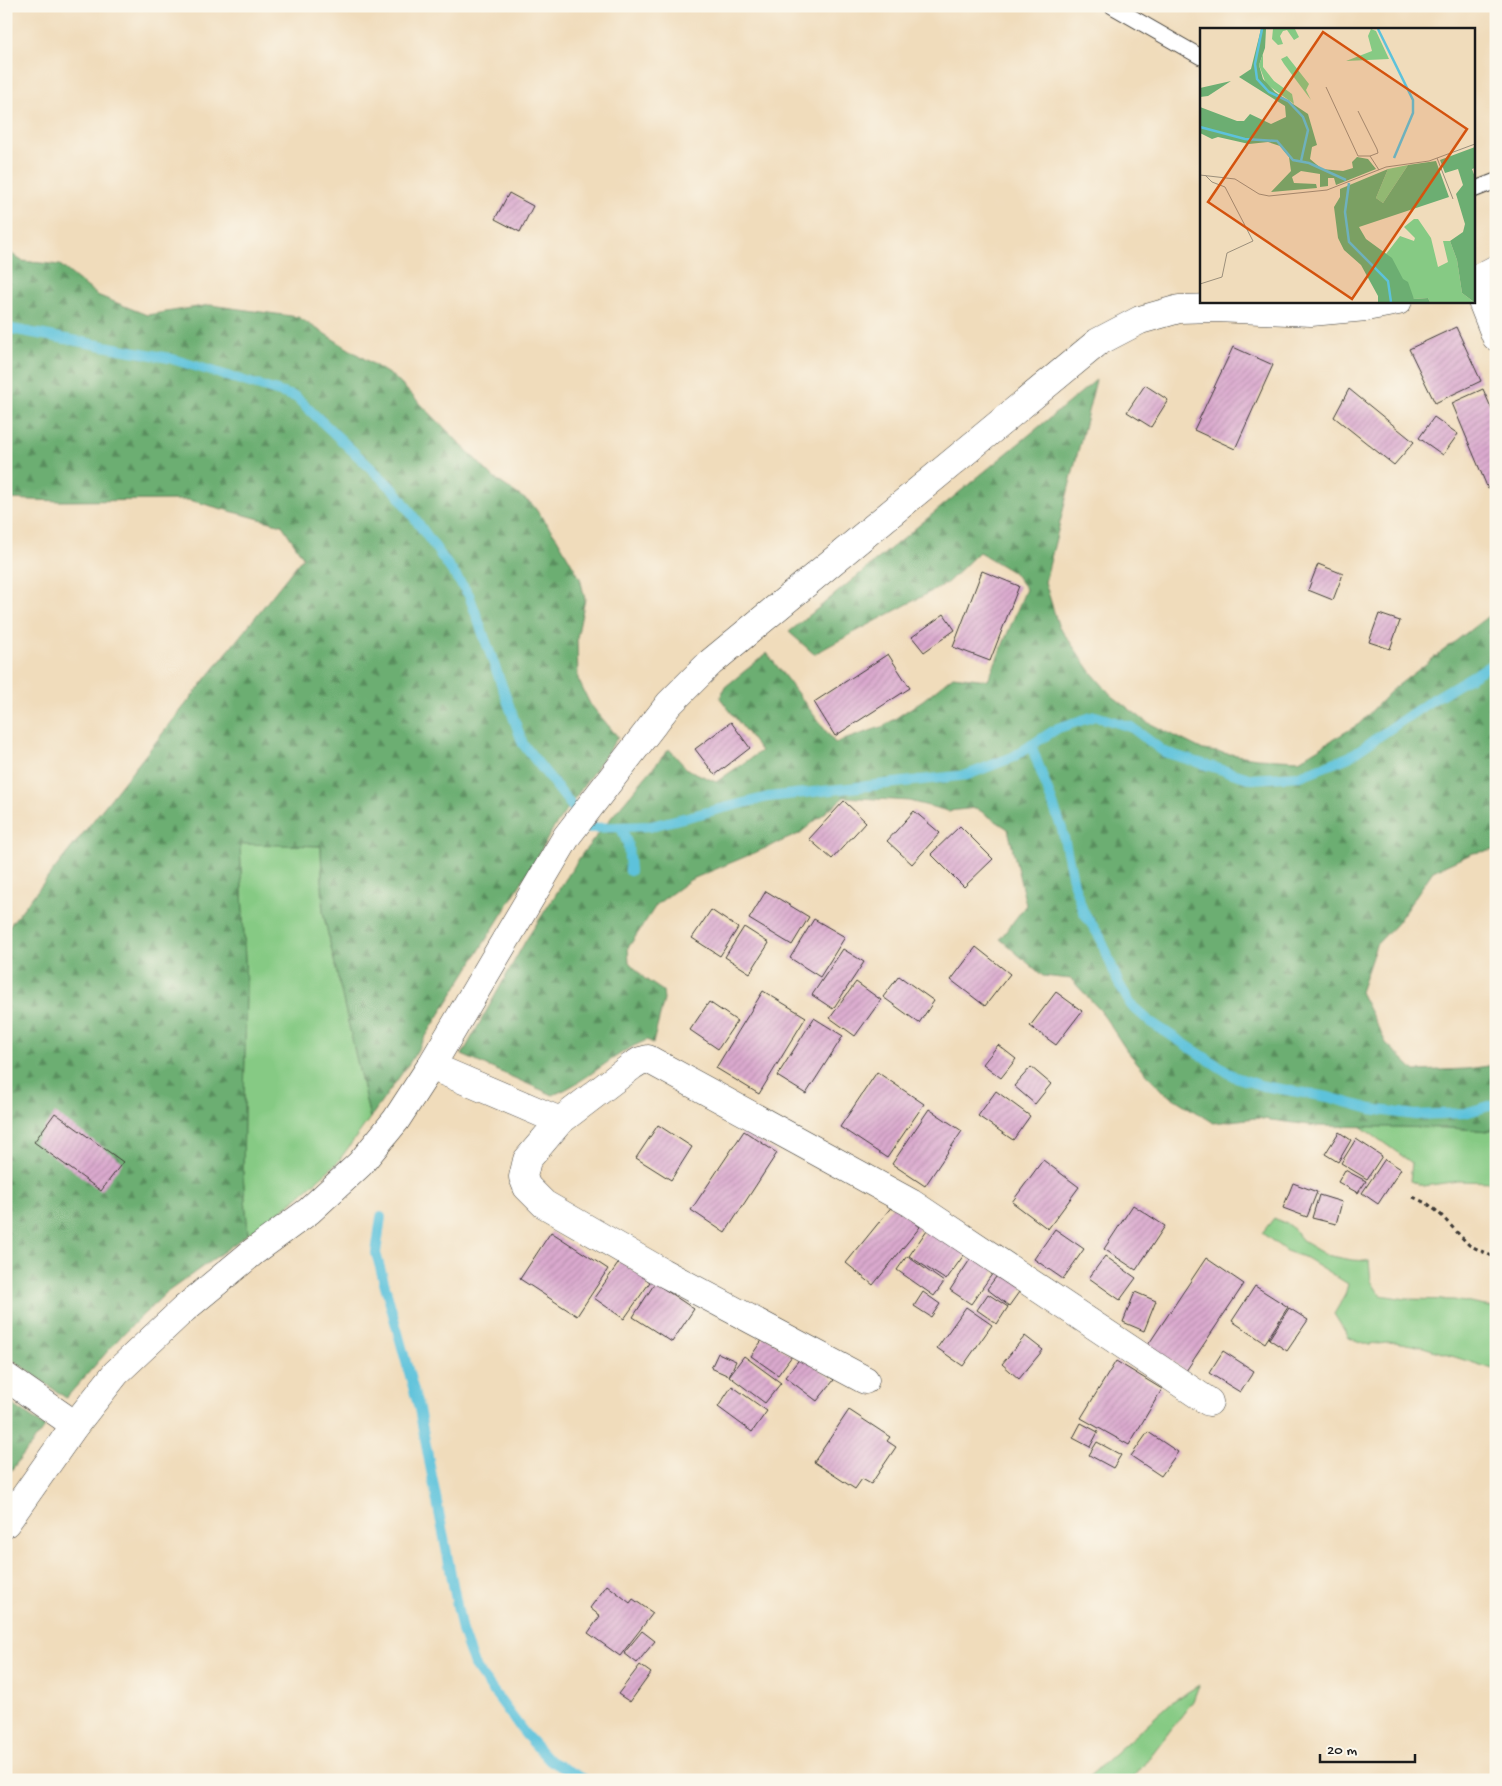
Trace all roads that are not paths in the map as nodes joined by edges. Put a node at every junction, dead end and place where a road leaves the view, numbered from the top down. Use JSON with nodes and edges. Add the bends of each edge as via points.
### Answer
{"nodes":[{"id":1,"x":1112,"y":6,"type":"edge"},
{"id":2,"x":1200,"y":56,"type":"edge"},
{"id":3,"x":1496,"y":181,"type":"edge"},
{"id":4,"x":1474,"y":190,"type":"edge"},
{"id":5,"x":1496,"y":269,"type":"edge"},
{"id":6,"x":1474,"y":280,"type":"edge"},
{"id":7,"x":1474,"y":283,"type":"edge"},
{"id":8,"x":1393,"y":302,"type":"edge"},
{"id":9,"x":1496,"y":337,"type":"edge"},
{"id":10,"x":431,"y":1066,"type":"junction"},
{"id":11,"x":560,"y":1121,"type":"junction"},
{"id":12,"x":6,"y":1377,"type":"edge"},
{"id":13,"x":865,"y":1380,"type":"dead end"},
{"id":14,"x":1210,"y":1402,"type":"dead end"},
{"id":15,"x":75,"y":1425,"type":"junction"},
{"id":16,"x":6,"y":1523,"type":"edge"}],
"edges":[{"from":1,"to":2,"type":"lane"},
{"from":3,"to":4,"type":"lane"},
{"from":5,"to":6,"type":"street"},
{"from":7,"to":9,"type":"street"},
{"from":8,"to":10,"type":"street","via":[[1311,312],[1179,309],[1140,320],[1098,342],[710,663],[669,704],[567,836]]},
{"from":10,"to":11,"type":"street"},
{"from":10,"to":15,"type":"street","via":[[396,1120],[360,1164],[309,1211],[184,1309],[116,1373]]},
{"from":11,"to":13,"type":"street","via":[[527,1160],[523,1177],[527,1187],[544,1204],[662,1272]]},
{"from":11,"to":14,"type":"street","via":[[632,1066],[648,1059],[911,1203]]},
{"from":12,"to":15,"type":"street"},
{"from":15,"to":16,"type":"street"}]}
